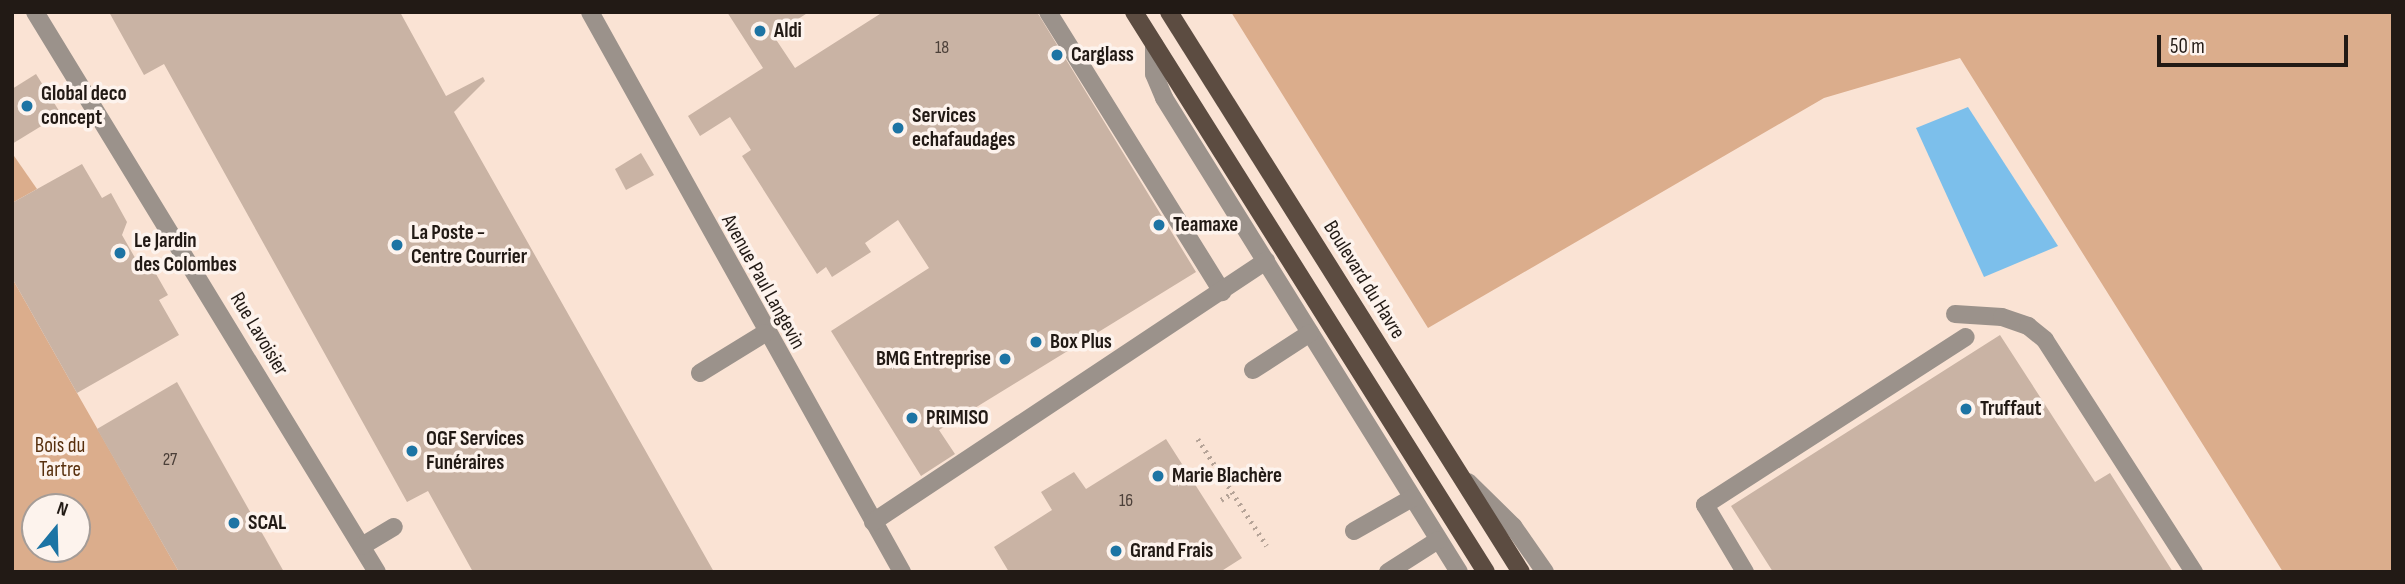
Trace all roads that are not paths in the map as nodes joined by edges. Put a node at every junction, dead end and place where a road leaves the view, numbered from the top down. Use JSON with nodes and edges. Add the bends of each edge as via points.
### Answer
{"nodes":[{"id":1,"x":35,"y":12,"type":"edge"},
{"id":2,"x":590,"y":12,"type":"edge"},
{"id":3,"x":1048,"y":12,"type":"edge"},
{"id":4,"x":1135,"y":12,"type":"edge"},
{"id":5,"x":1169,"y":12,"type":"edge"},
{"id":6,"x":1154,"y":44,"type":"junction"},
{"id":7,"x":1266,"y":261,"type":"junction"},
{"id":8,"x":1222,"y":292,"type":"junction"},
{"id":9,"x":1955,"y":314,"type":"dead end"},
{"id":10,"x":1310,"y":332,"type":"junction"},
{"id":11,"x":765,"y":333,"type":"junction"},
{"id":12,"x":1966,"y":337,"type":"dead end"},
{"id":13,"x":1253,"y":370,"type":"dead end"},
{"id":14,"x":700,"y":373,"type":"dead end"},
{"id":15,"x":1459,"y":474,"type":"junction"},
{"id":16,"x":1412,"y":498,"type":"junction"},
{"id":17,"x":873,"y":522,"type":"junction"},
{"id":18,"x":394,"y":527,"type":"dead end"},
{"id":19,"x":1354,"y":531,"type":"dead end"},
{"id":20,"x":1438,"y":540,"type":"junction"},
{"id":21,"x":362,"y":547,"type":"junction"},
{"id":22,"x":377,"y":572,"type":"edge"},
{"id":23,"x":902,"y":572,"type":"edge"},
{"id":24,"x":1388,"y":572,"type":"edge"},
{"id":25,"x":1459,"y":572,"type":"edge"},
{"id":26,"x":1486,"y":572,"type":"edge"},
{"id":27,"x":1521,"y":572,"type":"edge"},
{"id":28,"x":1545,"y":572,"type":"edge"},
{"id":29,"x":1745,"y":572,"type":"edge"},
{"id":30,"x":2194,"y":572,"type":"edge"}],
"edges":[{"from":1,"to":21,"type":"street","name":"Rue Lavoisier"},
{"from":2,"to":11,"type":"street","name":"Avenue Paul Langevin"},
{"from":3,"to":8,"type":"street"},
{"from":4,"to":6,"type":"main road"},
{"from":5,"to":15,"type":"main road","name":"Boulevard du Havre"},
{"from":6,"to":7,"type":"street","via":[[1154,74],[1164,99]]},
{"from":6,"to":26,"type":"main road"},
{"from":7,"to":8,"type":"street"},
{"from":7,"to":10,"type":"street"},
{"from":8,"to":17,"type":"street"},
{"from":9,"to":30,"type":"street","via":[[2002,317],[2045,340]]},
{"from":10,"to":13,"type":"street"},
{"from":10,"to":16,"type":"street"},
{"from":11,"to":14,"type":"street"},
{"from":11,"to":17,"type":"street","name":"Avenue Paul Langevin"},
{"from":12,"to":29,"type":"street","via":[[1704,505]]},
{"from":15,"to":27,"type":"main road","name":"Boulevard du Havre"},
{"from":15,"to":28,"type":"street","via":[[1513,526]]},
{"from":16,"to":19,"type":"street"},
{"from":16,"to":20,"type":"street"},
{"from":17,"to":23,"type":"street","name":"Avenue Paul Langevin"},
{"from":18,"to":21,"type":"street"},
{"from":20,"to":24,"type":"street"},
{"from":20,"to":25,"type":"street"},
{"from":21,"to":22,"type":"street","name":"Rue Lavoisier"}]}
